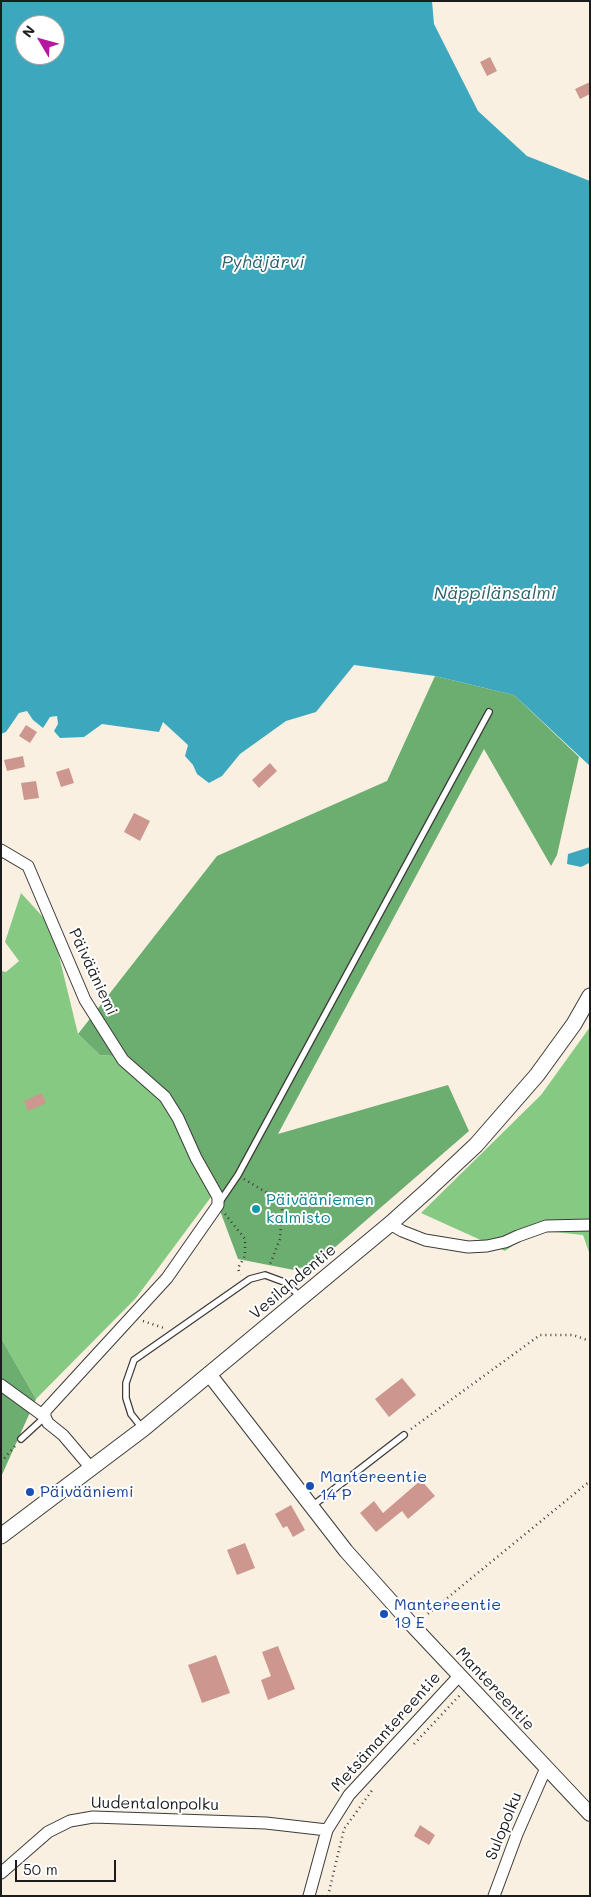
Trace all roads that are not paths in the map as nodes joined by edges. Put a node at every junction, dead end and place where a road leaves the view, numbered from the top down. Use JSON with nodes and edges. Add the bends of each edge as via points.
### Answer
{"nodes":[{"id":1,"x":489,"y":712,"type":"dead end"},
{"id":2,"x":1,"y":850,"type":"edge"},
{"id":3,"x":590,"y":996,"type":"edge"},
{"id":4,"x":218,"y":1205,"type":"junction"},
{"id":5,"x":390,"y":1224,"type":"junction"},
{"id":6,"x":590,"y":1225,"type":"edge"},
{"id":7,"x":301,"y":1298,"type":"junction"},
{"id":8,"x":209,"y":1374,"type":"junction"},
{"id":9,"x":1,"y":1385,"type":"edge"},
{"id":10,"x":44,"y":1418,"type":"junction"},
{"id":11,"x":143,"y":1429,"type":"junction"},
{"id":12,"x":404,"y":1435,"type":"road end"},
{"id":13,"x":21,"y":1439,"type":"road end"},
{"id":14,"x":91,"y":1468,"type":"junction"},
{"id":15,"x":311,"y":1507,"type":"junction"},
{"id":16,"x":1,"y":1536,"type":"edge"},
{"id":17,"x":459,"y":1676,"type":"junction"},
{"id":18,"x":546,"y":1768,"type":"junction"},
{"id":19,"x":590,"y":1814,"type":"edge"},
{"id":20,"x":327,"y":1830,"type":"junction"},
{"id":21,"x":1,"y":1874,"type":"edge"},
{"id":22,"x":309,"y":1896,"type":"edge"},
{"id":23,"x":494,"y":1896,"type":"edge"}],
"edges":[{"from":1,"to":4,"type":"lane","via":[[238,1175]]},
{"from":2,"to":4,"type":"street","name":"Päivääniemi","via":[[28,866],[85,1000],[123,1060],[165,1097],[218,1196]]},
{"from":3,"to":5,"type":"main road","name":"Vesilahdentie","via":[[537,1075],[476,1146]]},
{"from":4,"to":10,"type":"street","via":[[166,1278],[45,1411]]},
{"from":5,"to":6,"type":"street","via":[[425,1240],[468,1247],[505,1242],[546,1226]]},
{"from":5,"to":7,"type":"main road","name":"Vesilahdentie"},
{"from":7,"to":8,"type":"main road","name":"Vesilahdentie"},
{"from":7,"to":11,"type":"lane","via":[[284,1282],[265,1275],[250,1279],[134,1360],[126,1383],[126,1398]]},
{"from":8,"to":11,"type":"main road","name":"Vesilahdentie"},
{"from":8,"to":15,"type":"street","name":"Mantereentie"},
{"from":9,"to":10,"type":"street"},
{"from":10,"to":13,"type":"lane"},
{"from":10,"to":14,"type":"street"},
{"from":11,"to":14,"type":"main road","name":"Vesilahdentie"},
{"from":12,"to":15,"type":"lane"},
{"from":14,"to":16,"type":"main road","name":"Vesilahdentie"},
{"from":15,"to":17,"type":"street","name":"Mantereentie","via":[[346,1551]]},
{"from":17,"to":18,"type":"street","name":"Mantereentie"},
{"from":17,"to":20,"type":"street","name":"Metsämantereentie","via":[[349,1796]]},
{"from":18,"to":19,"type":"street","name":"Mantereentie"},
{"from":18,"to":23,"type":"street","name":"Sulopolku"},
{"from":20,"to":21,"type":"street","name":"Uudentalonpolku","via":[[266,1822],[93,1817],[70,1821],[48,1832]]},
{"from":20,"to":22,"type":"street","name":"Metsämantereentie"}]}
